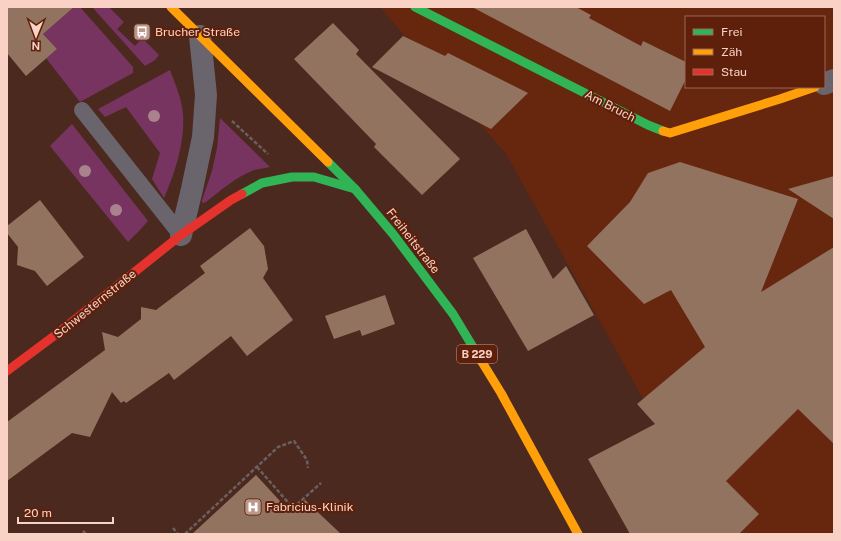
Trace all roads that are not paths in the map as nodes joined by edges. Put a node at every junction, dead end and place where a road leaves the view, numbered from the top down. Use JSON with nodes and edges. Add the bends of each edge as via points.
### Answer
{"nodes":[{"id":1,"x":171,"y":7,"type":"edge"},
{"id":2,"x":415,"y":7,"type":"edge"},
{"id":3,"x":200,"y":36,"type":"junction"},
{"id":4,"x":812,"y":88,"type":"edge"},
{"id":5,"x":82,"y":110,"type":"dead end"},
{"id":6,"x":355,"y":189,"type":"junction"},
{"id":7,"x":181,"y":235,"type":"junction"},
{"id":8,"x":7,"y":371,"type":"edge"},
{"id":9,"x":578,"y":534,"type":"edge"}],
"edges":[{"from":1,"to":3,"type":"street","name":"Freiheitstraße","number":"B 229"},
{"from":2,"to":4,"type":"street","name":"Am Bruch","via":[[648,125],[670,133]]},
{"from":3,"to":6,"type":"street","name":"Freiheitstraße","number":"B 229"},
{"from":3,"to":7,"type":"street","via":[[206,95],[203,137]]},
{"from":5,"to":7,"type":"lane"},
{"from":6,"to":7,"type":"street","name":"Schwesternstraße","via":[[314,177],[292,177],[262,183],[231,200]]},
{"from":6,"to":9,"type":"street","name":"Freiheitstraße","number":"B 229","via":[[393,234],[453,314],[501,394]]},
{"from":7,"to":8,"type":"street","name":"Schwesternstraße"}]}
